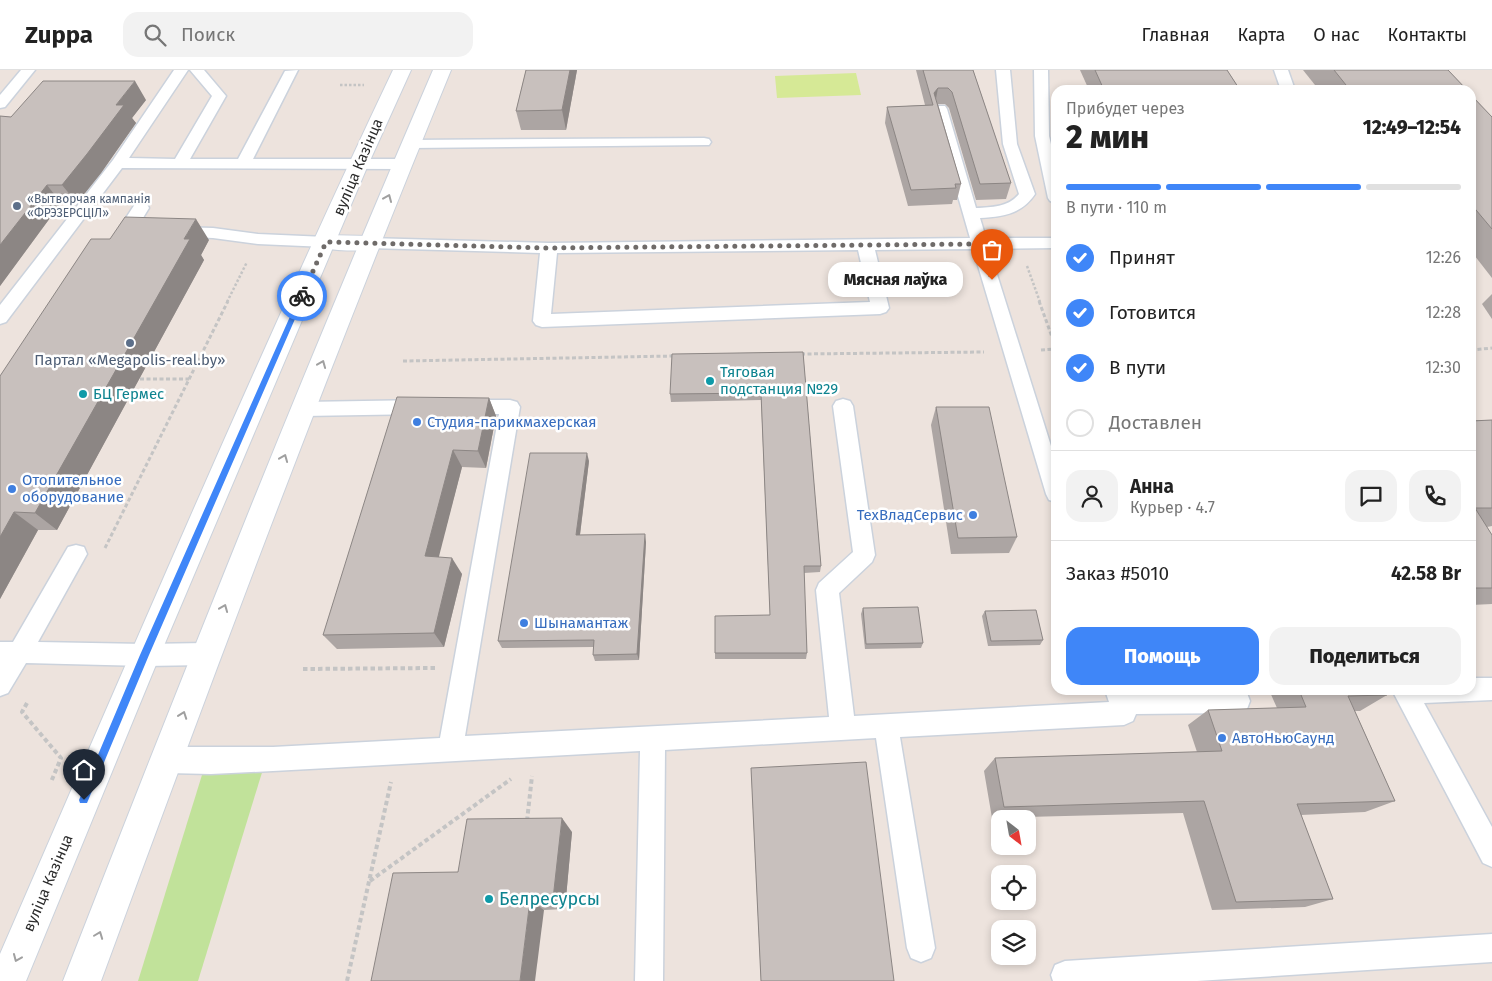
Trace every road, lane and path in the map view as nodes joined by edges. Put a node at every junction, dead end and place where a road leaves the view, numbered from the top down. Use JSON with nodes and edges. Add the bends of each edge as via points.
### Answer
{"nodes":[{"id":1,"x":28,"y":70,"type":"edge"},
{"id":2,"x":181,"y":70,"type":"edge"},
{"id":3,"x":197,"y":70,"type":"edge"},
{"id":4,"x":402,"y":70,"type":"edge"},
{"id":5,"x":442,"y":70,"type":"edge"},
{"id":6,"x":1003,"y":70,"type":"edge"},
{"id":7,"x":1041,"y":70,"type":"edge"},
{"id":8,"x":1280,"y":70,"type":"edge"},
{"id":9,"x":292,"y":71,"type":"edge"},
{"id":10,"x":340,"y":85,"type":"dead end"},
{"id":11,"x":365,"y":85,"type":"dead end"},
{"id":12,"x":1286,"y":85,"type":"edge"},
{"id":13,"x":0,"y":104,"type":"edge"},
{"id":14,"x":1049,"y":107,"type":"edge"},
{"id":15,"x":940,"y":109,"type":"edge"},
{"id":16,"x":704,"y":142,"type":"dead end"},
{"id":17,"x":411,"y":144,"type":"junction"},
{"id":18,"x":118,"y":162,"type":"junction"},
{"id":19,"x":180,"y":163,"type":"junction"},
{"id":20,"x":244,"y":163,"type":"junction"},
{"id":21,"x":403,"y":164,"type":"junction"},
{"id":22,"x":358,"y":165,"type":"junction"},
{"id":23,"x":1051,"y":176,"type":"edge"},
{"id":24,"x":141,"y":208,"type":"dead end"},
{"id":25,"x":970,"y":213,"type":"junction"},
{"id":26,"x":258,"y":239,"type":"junction"},
{"id":27,"x":326,"y":242,"type":"junction"},
{"id":28,"x":369,"y":243,"type":"junction"},
{"id":29,"x":1051,"y":243,"type":"edge"},
{"id":30,"x":207,"y":244,"type":"dead end"},
{"id":31,"x":982,"y":244,"type":"junction"},
{"id":32,"x":1019,"y":244,"type":"junction"},
{"id":33,"x":865,"y":245,"type":"junction"},
{"id":34,"x":549,"y":248,"type":"junction"},
{"id":35,"x":0,"y":318,"type":"edge"},
{"id":36,"x":1051,"y":334,"type":"edge"},
{"id":37,"x":1051,"y":348,"type":"edge"},
{"id":38,"x":1492,"y":348,"type":"edge"},
{"id":39,"x":1476,"y":350,"type":"edge"},
{"id":40,"x":1012,"y":351,"type":"junction"},
{"id":41,"x":792,"y":355,"type":"edge"},
{"id":42,"x":682,"y":356,"type":"edge"},
{"id":43,"x":402,"y":361,"type":"dead end"},
{"id":44,"x":140,"y":379,"type":"dead end"},
{"id":45,"x":189,"y":379,"type":"junction"},
{"id":46,"x":843,"y":406,"type":"dead end"},
{"id":47,"x":304,"y":409,"type":"junction"},
{"id":48,"x":1051,"y":478,"type":"edge"},
{"id":49,"x":76,"y":554,"type":"dead end"},
{"id":50,"x":102,"y":555,"type":"dead end"},
{"id":51,"x":10,"y":652,"type":"edge"},
{"id":52,"x":54,"y":652,"type":"junction"},
{"id":53,"x":206,"y":654,"type":"junction"},
{"id":54,"x":145,"y":655,"type":"junction"},
{"id":55,"x":464,"y":668,"type":"junction"},
{"id":56,"x":303,"y":669,"type":"dead end"},
{"id":57,"x":0,"y":685,"type":"edge"},
{"id":58,"x":1492,"y":689,"type":"edge"},
{"id":59,"x":1476,"y":690,"type":"edge"},
{"id":60,"x":1408,"y":695,"type":"edge"},
{"id":61,"x":1119,"y":697,"type":"edge"},
{"id":62,"x":1238,"y":701,"type":"dead end"},
{"id":63,"x":886,"y":725,"type":"junction"},
{"id":64,"x":843,"y":728,"type":"junction"},
{"id":65,"x":653,"y":738,"type":"junction"},
{"id":66,"x":536,"y":744,"type":"junction"},
{"id":67,"x":450,"y":749,"type":"junction"},
{"id":68,"x":61,"y":758,"type":"dead end"},
{"id":69,"x":166,"y":760,"type":"junction"},
{"id":70,"x":514,"y":776,"type":"dead end"},
{"id":71,"x":391,"y":782,"type":"dead end"},
{"id":72,"x":526,"y":823,"type":"edge"},
{"id":73,"x":1492,"y":854,"type":"edge"},
{"id":74,"x":369,"y":881,"type":"junction"},
{"id":75,"x":922,"y":948,"type":"dead end"},
{"id":76,"x":1492,"y":948,"type":"edge"},
{"id":77,"x":1065,"y":975,"type":"dead end"},
{"id":78,"x":7,"y":981,"type":"edge"},
{"id":79,"x":82,"y":981,"type":"edge"},
{"id":80,"x":347,"y":981,"type":"edge"},
{"id":81,"x":649,"y":981,"type":"edge"}],
"edges":[{"from":1,"to":13,"type":"lane"},
{"from":2,"to":18,"type":"lane"},
{"from":3,"to":19,"type":"lane","via":[[219,96]]},
{"from":4,"to":22,"type":"main road","name":"вуліца Казінца"},
{"from":5,"to":17,"type":"main road"},
{"from":6,"to":25,"type":"lane","via":[[1010,144],[1026,194],[1020,204],[1007,211]]},
{"from":7,"to":14,"type":"lane"},
{"from":8,"to":12,"type":"lane"},
{"from":9,"to":20,"type":"lane"},
{"from":10,"to":11,"type":"path"},
{"from":14,"to":23,"type":"lane","via":[[1042,136]]},
{"from":15,"to":25,"type":"lane"},
{"from":16,"to":17,"type":"lane"},
{"from":17,"to":21,"type":"main road"},
{"from":18,"to":19,"type":"lane"},
{"from":18,"to":35,"type":"lane"},
{"from":19,"to":20,"type":"lane"},
{"from":20,"to":22,"type":"lane"},
{"from":21,"to":22,"type":"lane"},
{"from":28,"to":21,"type":"main road","one_way":true},
{"from":22,"to":27,"type":"main road","name":"вуліца Казінца"},
{"from":24,"to":26,"type":"lane","via":[[126,231],[213,233]]},
{"from":25,"to":31,"type":"lane"},
{"from":26,"to":27,"type":"lane"},
{"from":26,"to":30,"type":"lane"},
{"from":26,"to":45,"type":"path"},
{"from":27,"to":28,"type":"main road"},
{"from":27,"to":54,"type":"main road","name":"вуліца Казінца"},
{"from":28,"to":34,"type":"lane"},
{"from":47,"to":28,"type":"main road","one_way":true},
{"from":29,"to":32,"type":"lane"},
{"from":31,"to":32,"type":"lane"},
{"from":31,"to":33,"type":"lane"},
{"from":31,"to":40,"type":"lane"},
{"from":32,"to":36,"type":"path"},
{"from":33,"to":34,"type":"lane"},
{"from":33,"to":34,"type":"lane","via":[[880,308],[542,321]]},
{"from":37,"to":40,"type":"path"},
{"from":38,"to":39,"type":"path"},
{"from":40,"to":41,"type":"path"},
{"from":40,"to":48,"type":"lane"},
{"from":42,"to":43,"type":"path"},
{"from":44,"to":45,"type":"path"},
{"from":45,"to":50,"type":"path"},
{"from":46,"to":64,"type":"lane","via":[[864,555],[827,590]]},
{"from":53,"to":47,"type":"main road","one_way":true},
{"from":47,"to":55,"type":"lane","via":[[510,407]]},
{"from":49,"to":51,"type":"lane"},
{"from":51,"to":52,"type":"lane"},
{"from":51,"to":57,"type":"lane"},
{"from":52,"to":54,"type":"lane"},
{"from":52,"to":68,"type":"path","via":[[22,712]]},
{"from":53,"to":54,"type":"lane"},
{"from":69,"to":53,"type":"main road","one_way":true},
{"from":54,"to":78,"type":"main road","name":"вуліца Казінца","one_way":true},
{"from":55,"to":56,"type":"path"},
{"from":55,"to":67,"type":"lane"},
{"from":58,"to":59,"type":"lane"},
{"from":60,"to":73,"type":"lane"},
{"from":61,"to":62,"type":"lane"},
{"from":61,"to":63,"type":"lane","via":[[1124,713]]},
{"from":63,"to":64,"type":"lane"},
{"from":63,"to":75,"type":"lane"},
{"from":64,"to":65,"type":"lane"},
{"from":65,"to":66,"type":"lane"},
{"from":65,"to":81,"type":"lane"},
{"from":66,"to":67,"type":"lane"},
{"from":66,"to":72,"type":"path"},
{"from":67,"to":69,"type":"lane","via":[[264,759]]},
{"from":79,"to":69,"type":"main road","one_way":true},
{"from":70,"to":74,"type":"path"},
{"from":71,"to":74,"type":"path"},
{"from":74,"to":80,"type":"path"},
{"from":76,"to":77,"type":"lane"}]}
